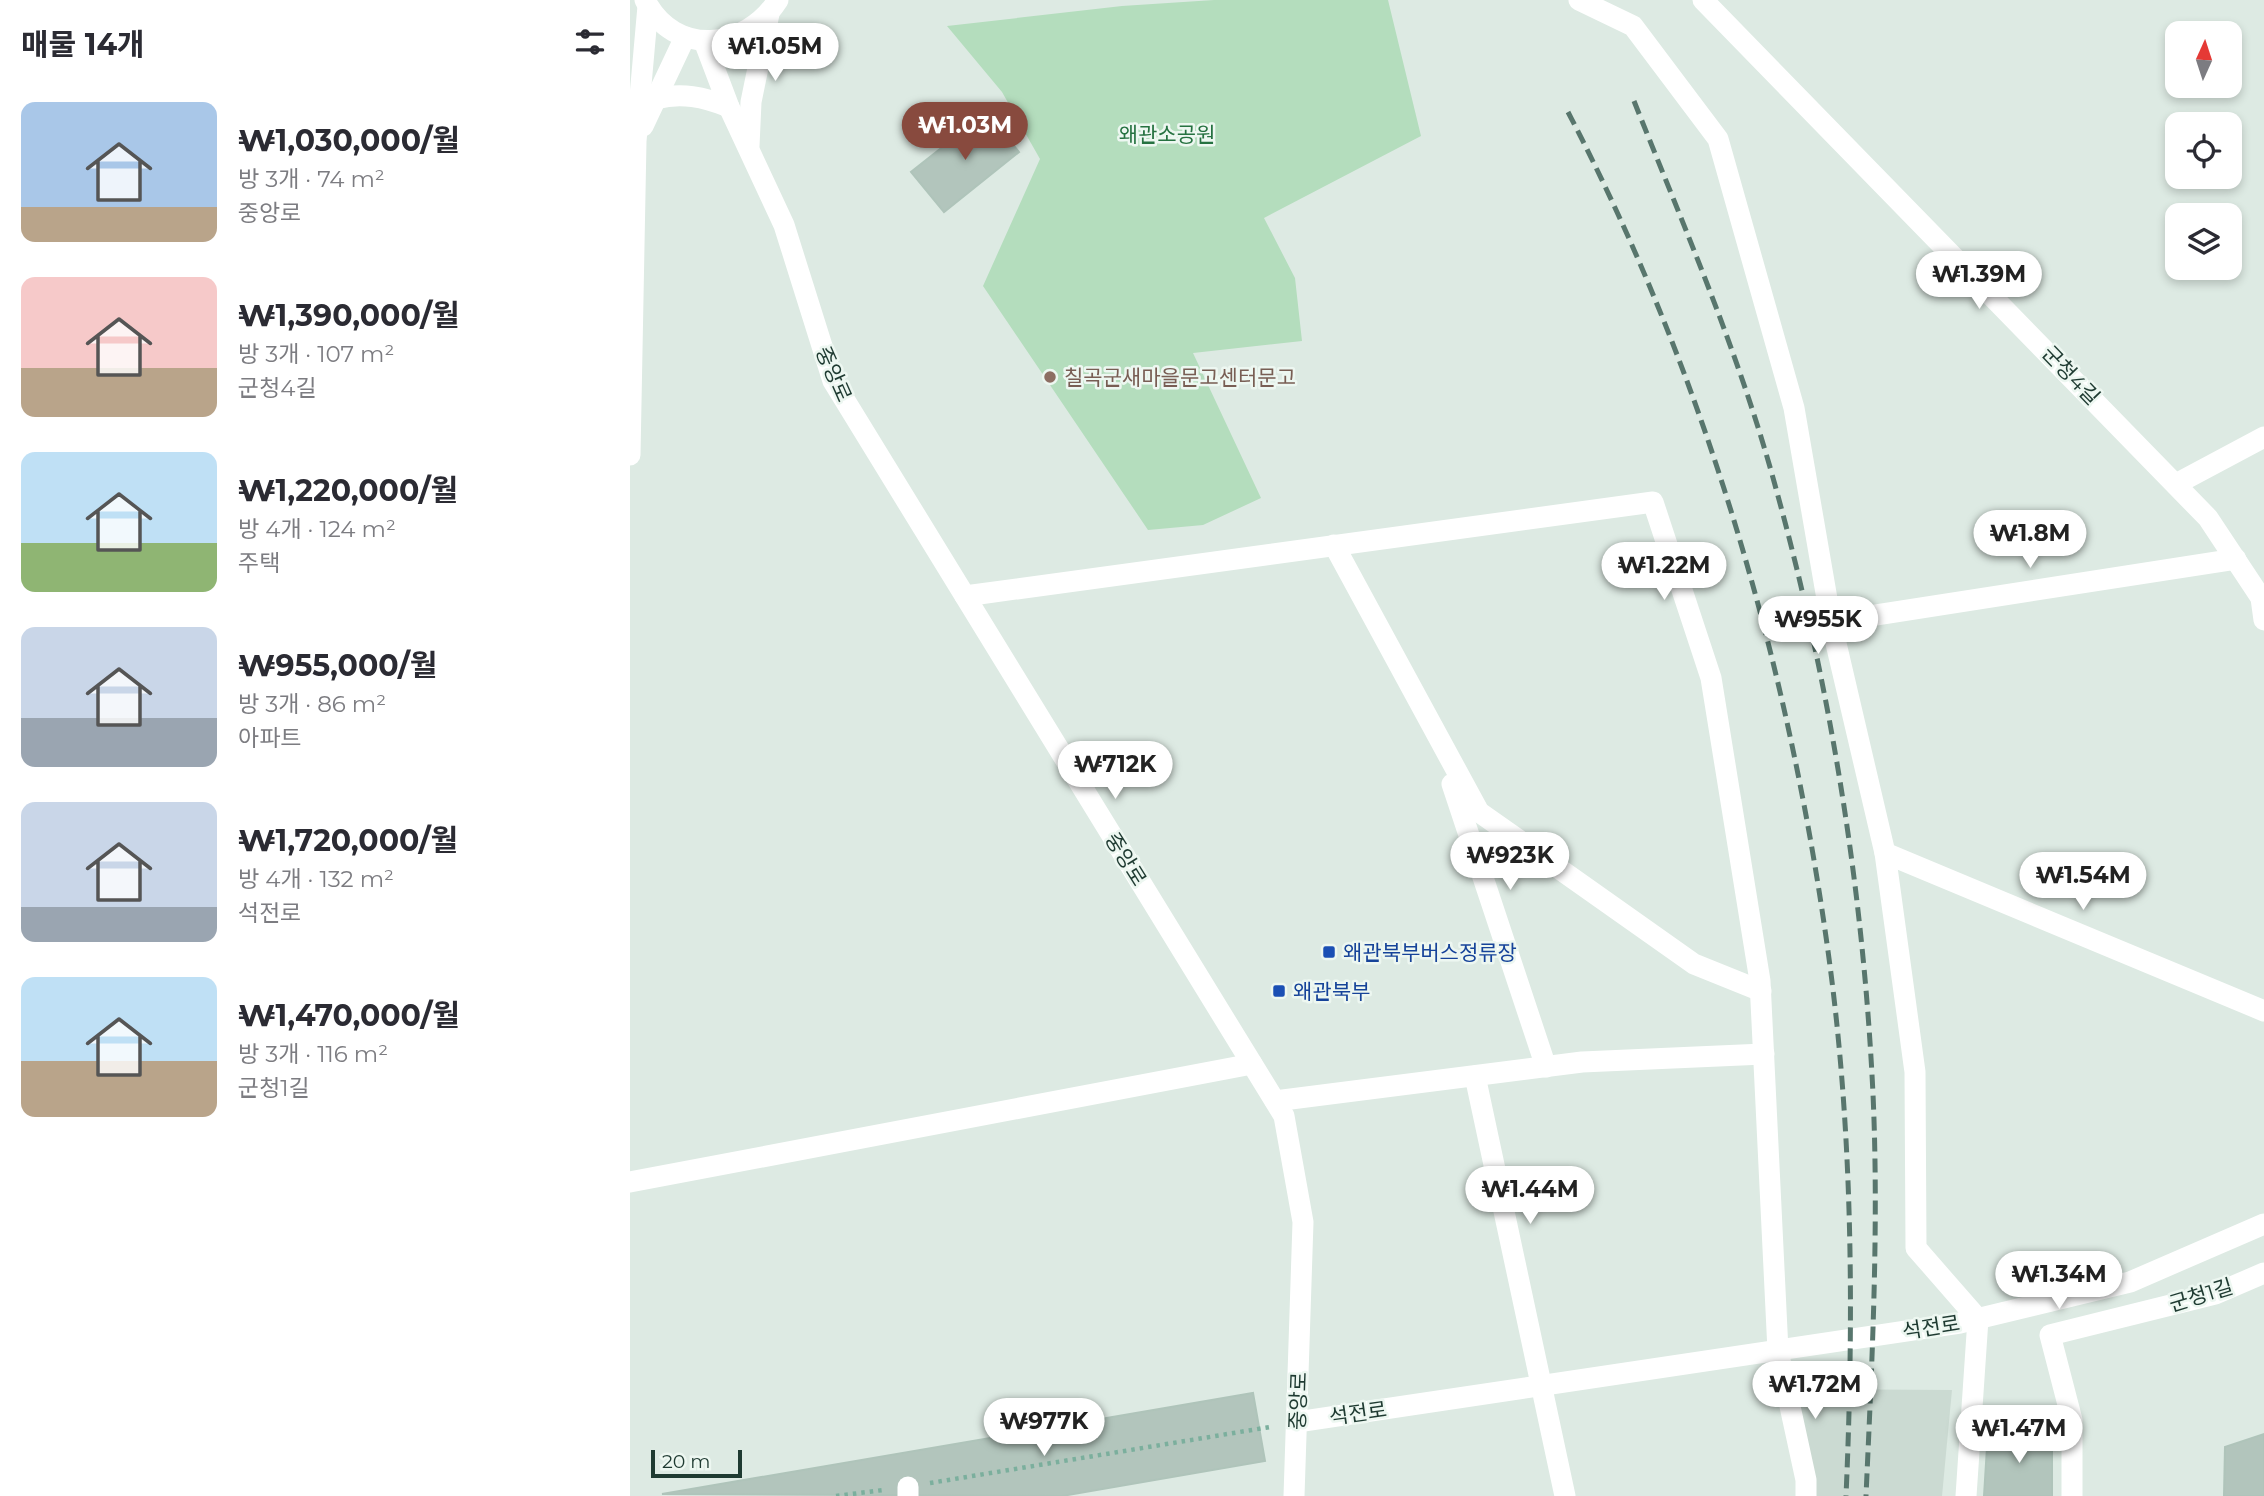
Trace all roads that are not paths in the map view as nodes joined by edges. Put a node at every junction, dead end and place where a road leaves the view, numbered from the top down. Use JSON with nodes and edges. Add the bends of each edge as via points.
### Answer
{"nodes":[{"id":1,"x":1579,"y":0,"type":"edge"},
{"id":2,"x":1703,"y":0,"type":"edge"},
{"id":3,"x":647,"y":3,"type":"edge"},
{"id":4,"x":774,"y":7,"type":"edge"},
{"id":5,"x":695,"y":39,"type":"junction"},
{"id":6,"x":656,"y":99,"type":"junction"},
{"id":7,"x":729,"y":107,"type":"junction"},
{"id":8,"x":636,"y":141,"type":"junction"},
{"id":9,"x":748,"y":148,"type":"junction"},
{"id":10,"x":2264,"y":437,"type":"edge"},
{"id":11,"x":630,"y":455,"type":"edge"},
{"id":12,"x":2176,"y":484,"type":"junction"},
{"id":13,"x":1334,"y":545,"type":"junction"},
{"id":14,"x":2235,"y":559,"type":"junction"},
{"id":15,"x":965,"y":596,"type":"junction"},
{"id":16,"x":2264,"y":620,"type":"edge"},
{"id":17,"x":1831,"y":622,"type":"junction"},
{"id":18,"x":1434,"y":730,"type":"junction"},
{"id":19,"x":1885,"y":853,"type":"junction"},
{"id":20,"x":1761,"y":991,"type":"junction"},
{"id":21,"x":2264,"y":1011,"type":"edge"},
{"id":22,"x":1764,"y":1054,"type":"junction"},
{"id":23,"x":1252,"y":1064,"type":"junction"},
{"id":24,"x":1546,"y":1067,"type":"junction"},
{"id":25,"x":1475,"y":1076,"type":"junction"},
{"id":26,"x":1275,"y":1101,"type":"junction"},
{"id":27,"x":630,"y":1182,"type":"edge"},
{"id":28,"x":2264,"y":1224,"type":"edge"},
{"id":29,"x":2264,"y":1273,"type":"edge"},
{"id":30,"x":1978,"y":1319,"type":"junction"},
{"id":31,"x":1778,"y":1351,"type":"junction"},
{"id":32,"x":1543,"y":1386,"type":"junction"},
{"id":33,"x":1297,"y":1422,"type":"junction"},
{"id":34,"x":1294,"y":1496,"type":"edge"},
{"id":35,"x":1565,"y":1496,"type":"edge"},
{"id":36,"x":1806,"y":1496,"type":"edge"},
{"id":37,"x":1966,"y":1496,"type":"edge"},
{"id":38,"x":2072,"y":1496,"type":"edge"}],
"edges":[{"from":1,"to":17,"type":"street","via":[[1633,26],[1718,139],[1794,408]]},
{"from":2,"to":12,"type":"street","name":"군청4길"},
{"from":3,"to":5,"type":"street","via":[[664,24]]},
{"from":3,"to":8,"type":"street"},
{"from":4,"to":5,"type":"street","via":[[751,30],[728,40]]},
{"from":4,"to":9,"type":"street","name":"중앙로","via":[[751,102]]},
{"from":5,"to":6,"type":"street"},
{"from":5,"to":7,"type":"street","name":"중앙로"},
{"from":6,"to":7,"type":"street","via":[[671,94],[698,96]]},
{"from":6,"to":8,"type":"street"},
{"from":7,"to":9,"type":"street","name":"중앙로"},
{"from":8,"to":11,"type":"street"},
{"from":9,"to":15,"type":"street","name":"중앙로","via":[[784,225],[833,382]]},
{"from":10,"to":12,"type":"street"},
{"from":12,"to":14,"type":"street","name":"군청4길","via":[[2208,518]]},
{"from":13,"to":15,"type":"street"},
{"from":13,"to":18,"type":"street"},
{"from":13,"to":20,"type":"street","via":[[1653,502],[1711,678]]},
{"from":14,"to":16,"type":"street","name":"군청4길","via":[[2260,598]]},
{"from":14,"to":17,"type":"street"},
{"from":15,"to":23,"type":"street","name":"중앙로"},
{"from":17,"to":19,"type":"street"},
{"from":18,"to":20,"type":"street","via":[[1479,812],[1694,964]]},
{"from":18,"to":24,"type":"street"},
{"from":19,"to":21,"type":"street"},
{"from":19,"to":30,"type":"street","via":[[1915,1072],[1916,1248]]},
{"from":20,"to":22,"type":"street"},
{"from":22,"to":24,"type":"street"},
{"from":22,"to":31,"type":"street"},
{"from":23,"to":26,"type":"street","name":"중앙로"},
{"from":23,"to":27,"type":"street"},
{"from":24,"to":25,"type":"street"},
{"from":25,"to":26,"type":"street"},
{"from":25,"to":32,"type":"street"},
{"from":26,"to":33,"type":"street","name":"중앙로","via":[[1284,1116],[1303,1222]]},
{"from":28,"to":30,"type":"street","name":"석전로","via":[[2130,1282]]},
{"from":29,"to":38,"type":"street","name":"군청1길","via":[[2215,1294],[2050,1335],[2071,1420]]},
{"from":30,"to":31,"type":"street","name":"석전로"},
{"from":30,"to":37,"type":"street"},
{"from":31,"to":32,"type":"street","name":"석전로"},
{"from":31,"to":36,"type":"street","via":[[1807,1480]]},
{"from":32,"to":33,"type":"street","name":"석전로"},
{"from":32,"to":35,"type":"street"},
{"from":33,"to":34,"type":"street","name":"중앙로"}]}
